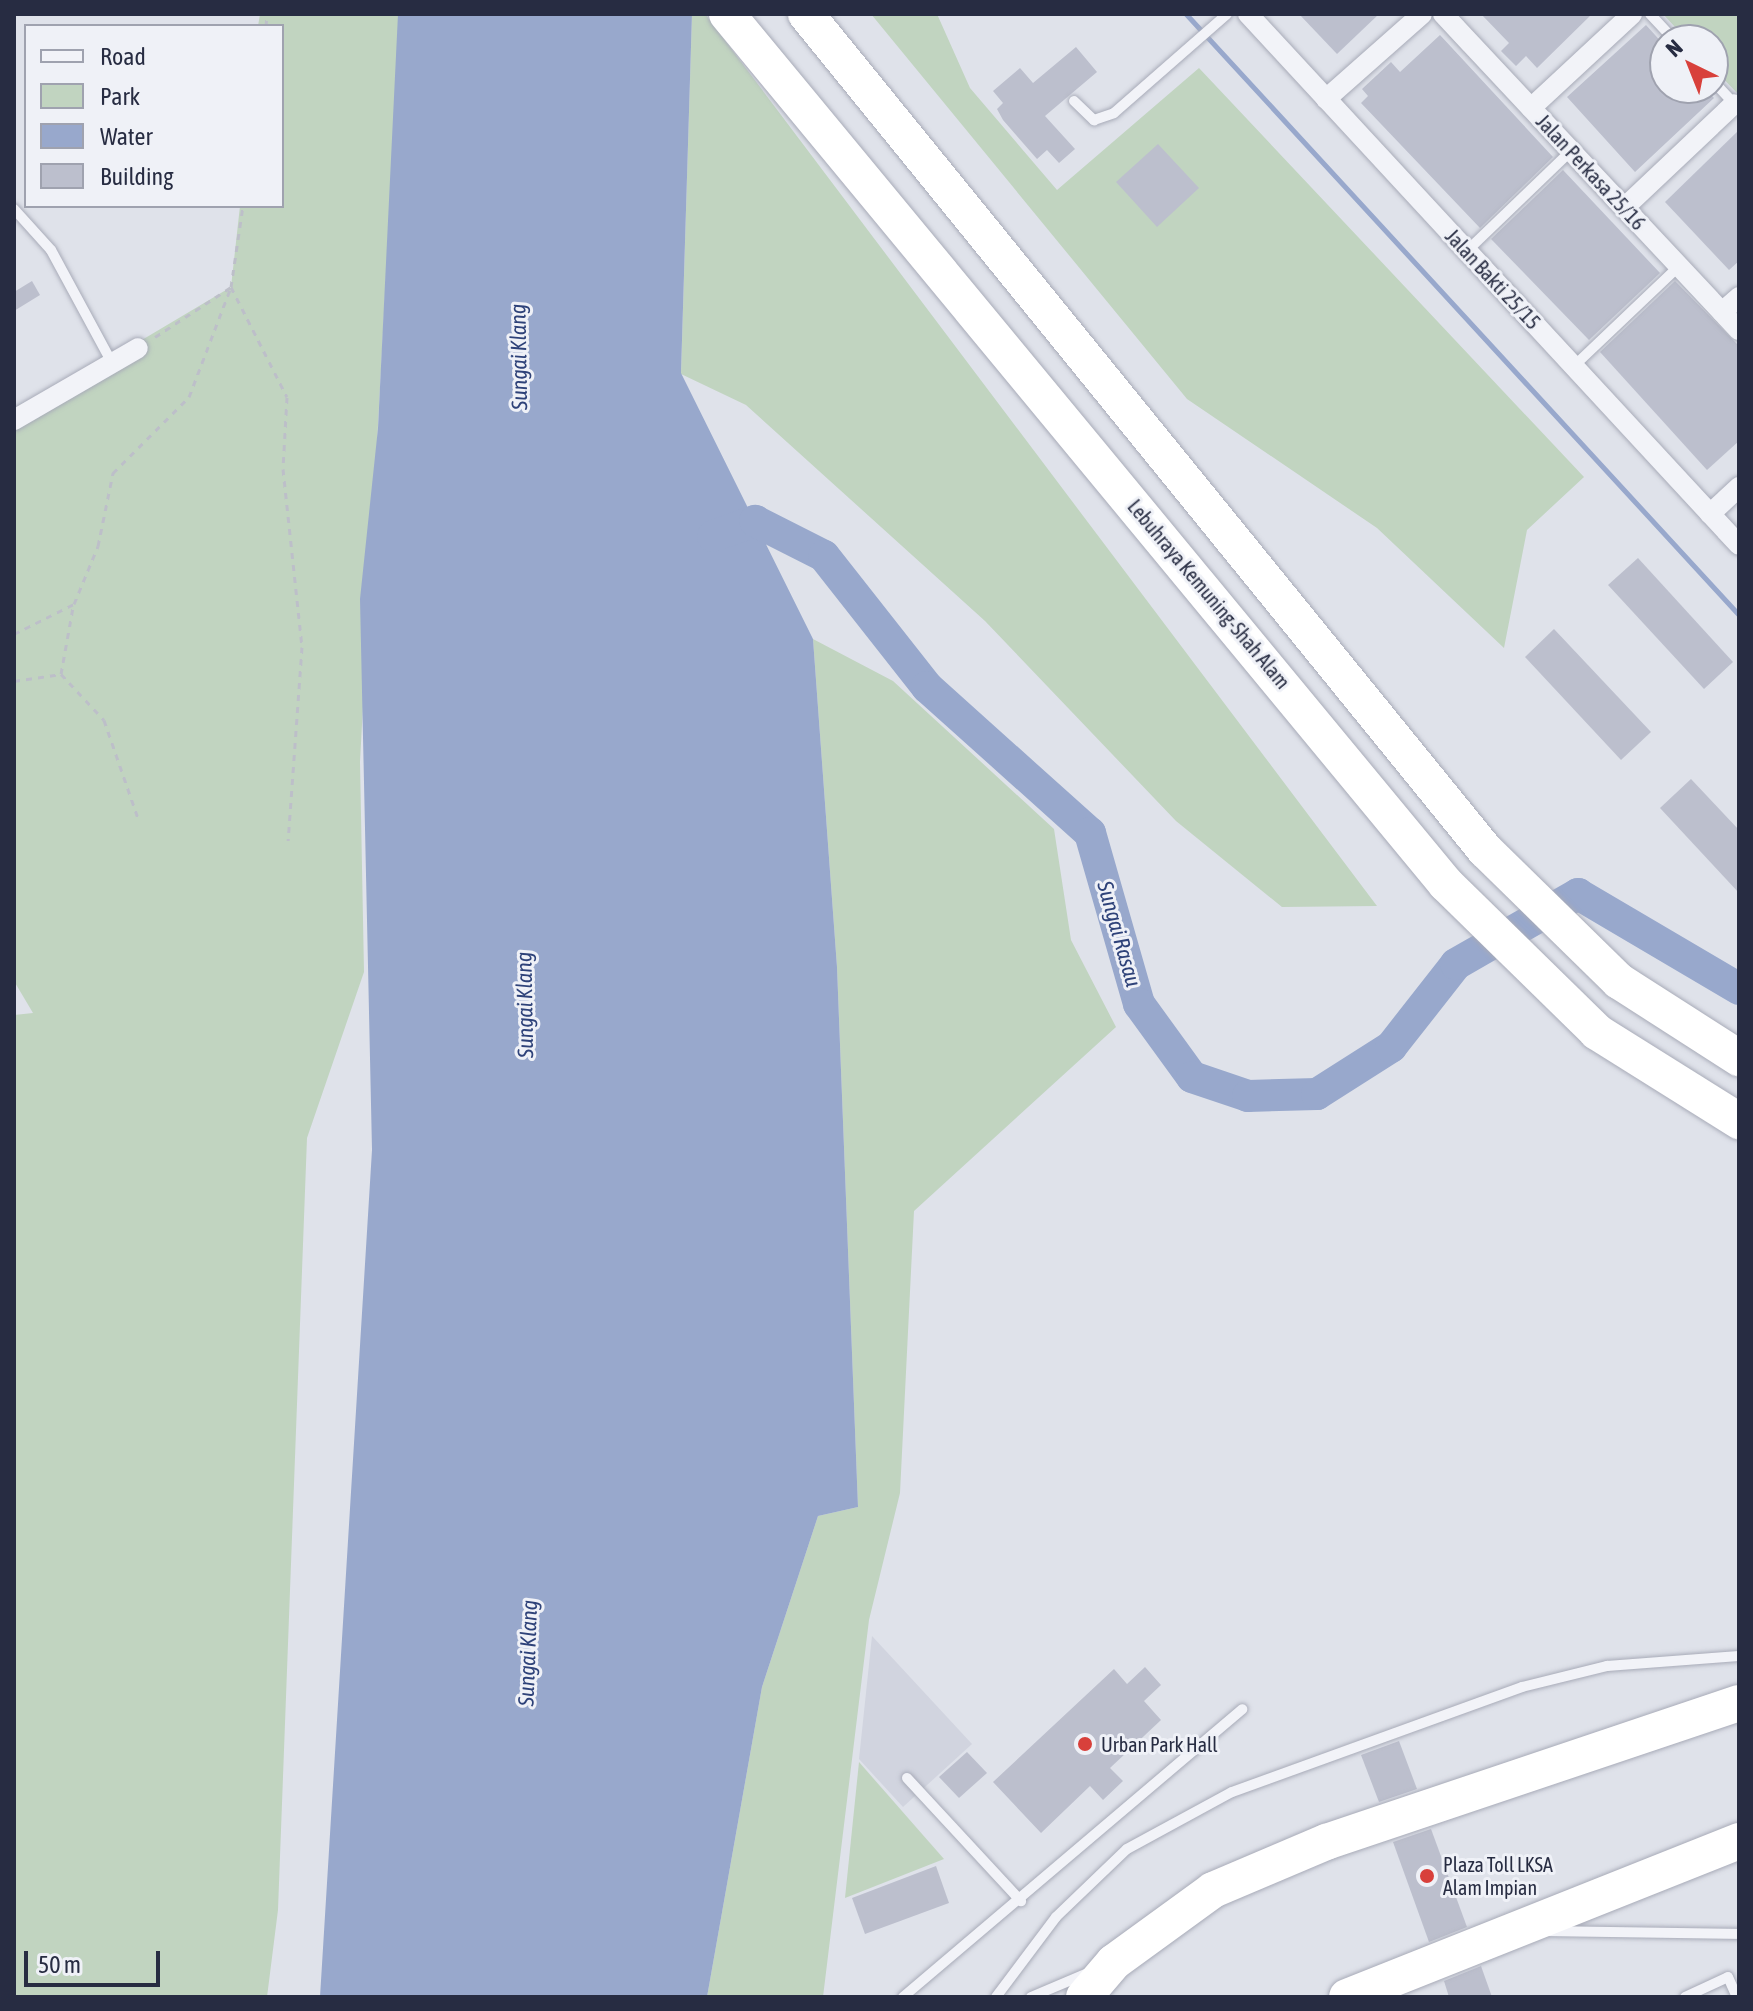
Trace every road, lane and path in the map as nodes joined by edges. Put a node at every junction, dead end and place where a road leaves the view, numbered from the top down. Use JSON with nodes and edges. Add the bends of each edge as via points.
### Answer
{"nodes":[{"id":1,"x":727,"y":14,"type":"edge"},
{"id":2,"x":806,"y":14,"type":"edge"},
{"id":3,"x":1248,"y":14,"type":"edge"},
{"id":4,"x":1422,"y":14,"type":"edge"},
{"id":5,"x":1443,"y":14,"type":"edge"},
{"id":6,"x":1632,"y":14,"type":"edge"},
{"id":7,"x":1224,"y":17,"type":"edge"},
{"id":8,"x":1326,"y":99,"type":"junction"},
{"id":9,"x":1074,"y":101,"type":"dead end"},
{"id":10,"x":1737,"y":107,"type":"edge"},
{"id":11,"x":1531,"y":108,"type":"junction"},
{"id":12,"x":1571,"y":151,"type":"junction"},
{"id":13,"x":243,"y":208,"type":"edge"},
{"id":14,"x":1624,"y":208,"type":"junction"},
{"id":15,"x":14,"y":209,"type":"edge"},
{"id":16,"x":1467,"y":251,"type":"junction"},
{"id":17,"x":1679,"y":266,"type":"junction"},
{"id":18,"x":231,"y":287,"type":"junction"},
{"id":19,"x":1739,"y":297,"type":"edge"},
{"id":20,"x":1722,"y":312,"type":"junction"},
{"id":21,"x":1739,"y":330,"type":"edge"},
{"id":22,"x":138,"y":348,"type":"joint"},
{"id":23,"x":112,"y":363,"type":"junction"},
{"id":24,"x":1574,"y":366,"type":"junction"},
{"id":25,"x":14,"y":420,"type":"edge"},
{"id":26,"x":1739,"y":487,"type":"edge"},
{"id":27,"x":1710,"y":514,"type":"junction"},
{"id":28,"x":1739,"y":545,"type":"edge"},
{"id":29,"x":74,"y":604,"type":"junction"},
{"id":30,"x":14,"y":634,"type":"edge"},
{"id":31,"x":61,"y":674,"type":"junction"},
{"id":32,"x":14,"y":681,"type":"edge"},
{"id":33,"x":138,"y":818,"type":"dead end"},
{"id":34,"x":288,"y":840,"type":"dead end"},
{"id":35,"x":1739,"y":1058,"type":"edge"},
{"id":36,"x":1739,"y":1121,"type":"edge"},
{"id":37,"x":1739,"y":1656,"type":"edge"},
{"id":38,"x":1739,"y":1703,"type":"edge"},
{"id":39,"x":1242,"y":1709,"type":"dead end"},
{"id":40,"x":907,"y":1778,"type":"dead end"},
{"id":41,"x":1739,"y":1841,"type":"edge"},
{"id":42,"x":1021,"y":1901,"type":"junction"},
{"id":43,"x":1517,"y":1930,"type":"junction"},
{"id":44,"x":1739,"y":1934,"type":"edge"},
{"id":45,"x":1114,"y":1962,"type":"junction"},
{"id":46,"x":903,"y":1997,"type":"edge"},
{"id":47,"x":996,"y":1997,"type":"edge"},
{"id":48,"x":1031,"y":1997,"type":"edge"},
{"id":49,"x":1084,"y":1997,"type":"edge"},
{"id":50,"x":1347,"y":1997,"type":"edge"},
{"id":51,"x":1685,"y":1997,"type":"edge"},
{"id":52,"x":1737,"y":1997,"type":"edge"}],
"edges":[{"from":1,"to":36,"type":"highway","name":"Lebuhraya Kemuning-Shah Alam","via":[[1446,884],[1597,1032]]},
{"from":2,"to":35,"type":"highway","via":[[1485,850],[1619,981]]},
{"from":3,"to":8,"type":"street","name":"Jalan Bakti 25/15"},
{"from":4,"to":8,"type":"street"},
{"from":5,"to":11,"type":"street","name":"Jalan Perkasa 25/16"},
{"from":6,"to":11,"type":"street"},
{"from":7,"to":9,"type":"lane","via":[[1114,113],[1094,120]]},
{"from":8,"to":16,"type":"street","name":"Jalan Bakti 25/15"},
{"from":10,"to":14,"type":"street"},
{"from":11,"to":12,"type":"street","name":"Jalan Perkasa 25/16"},
{"from":12,"to":14,"type":"street","name":"Jalan Perkasa 25/16"},
{"from":12,"to":16,"type":"lane"},
{"from":13,"to":18,"type":"path"},
{"from":14,"to":17,"type":"street","name":"Jalan Perkasa 25/16"},
{"from":15,"to":23,"type":"lane","via":[[51,250]]},
{"from":16,"to":24,"type":"street","name":"Jalan Bakti 25/15"},
{"from":17,"to":20,"type":"street","name":"Jalan Perkasa 25/16"},
{"from":17,"to":24,"type":"lane"},
{"from":18,"to":22,"type":"path"},
{"from":18,"to":29,"type":"path","via":[[189,397],[113,473],[98,546]]},
{"from":18,"to":34,"type":"path","via":[[287,397],[283,469],[302,647]]},
{"from":19,"to":20,"type":"street"},
{"from":20,"to":21,"type":"street","name":"Jalan Perkasa 25/16"},
{"from":22,"to":23,"type":"street"},
{"from":23,"to":25,"type":"street"},
{"from":24,"to":27,"type":"street","name":"Jalan Bakti 25/15"},
{"from":26,"to":27,"type":"street"},
{"from":27,"to":28,"type":"street","name":"Jalan Bakti 25/15"},
{"from":29,"to":30,"type":"path"},
{"from":29,"to":31,"type":"path"},
{"from":31,"to":32,"type":"path"},
{"from":31,"to":33,"type":"path","via":[[104,720]]},
{"from":37,"to":47,"type":"lane","via":[[1607,1666],[1522,1687],[1232,1792],[1127,1849],[1056,1917]]},
{"from":38,"to":45,"type":"highway","via":[[1326,1842],[1213,1890]]},
{"from":39,"to":42,"type":"lane","via":[[1226,1715]]},
{"from":40,"to":42,"type":"lane"},
{"from":41,"to":43,"type":"highway"},
{"from":42,"to":46,"type":"lane"},
{"from":43,"to":44,"type":"lane"},
{"from":43,"to":50,"type":"highway"},
{"from":45,"to":48,"type":"lane"},
{"from":45,"to":49,"type":"highway"},
{"from":51,"to":52,"type":"lane","via":[[1728,1977]]}]}
